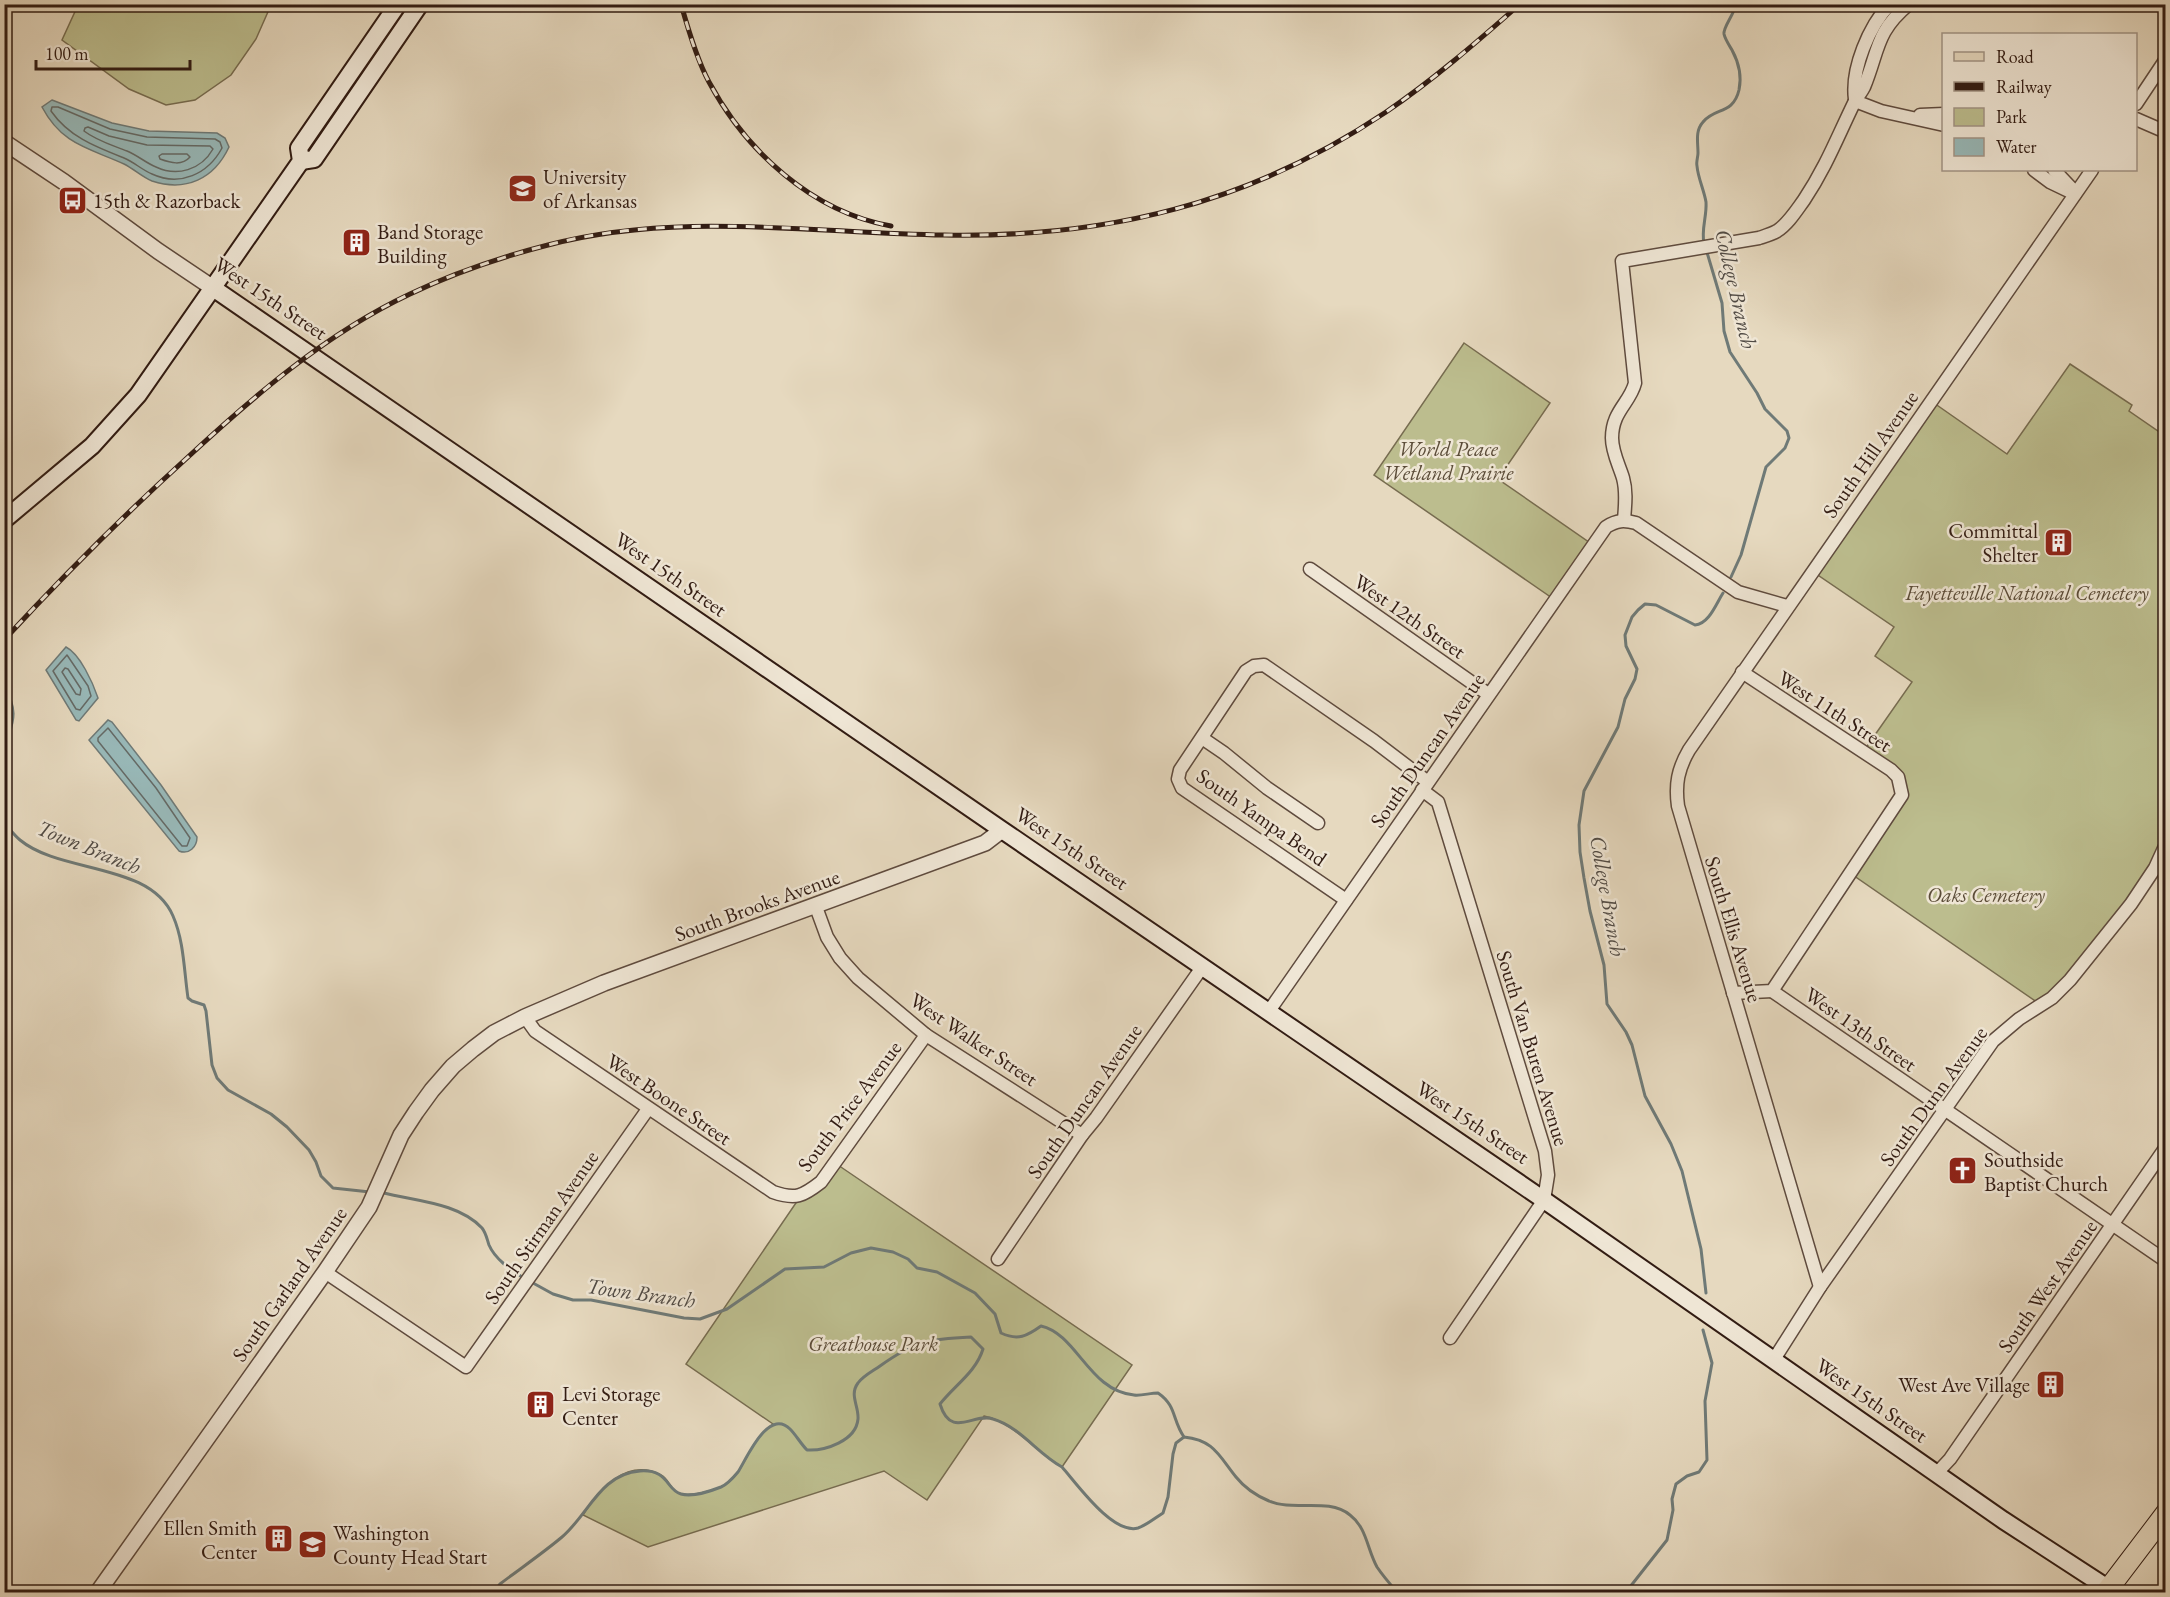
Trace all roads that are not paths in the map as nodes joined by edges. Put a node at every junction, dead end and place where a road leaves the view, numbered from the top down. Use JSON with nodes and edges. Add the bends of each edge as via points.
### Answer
{"nodes":[{"id":1,"x":398,"y":4,"type":"edge"},
{"id":2,"x":420,"y":4,"type":"edge"},
{"id":3,"x":1890,"y":4,"type":"edge"},
{"id":4,"x":1909,"y":4,"type":"edge"},
{"id":5,"x":2166,"y":59,"type":"edge"},
{"id":6,"x":1855,"y":101,"type":"junction"},
{"id":7,"x":2137,"y":102,"type":"edge"},
{"id":8,"x":1942,"y":114,"type":"edge"},
{"id":9,"x":1907,"y":117,"type":"junction"},
{"id":10,"x":2137,"y":119,"type":"edge"},
{"id":11,"x":1942,"y":125,"type":"edge"},
{"id":12,"x":2166,"y":132,"type":"edge"},
{"id":13,"x":4,"y":142,"type":"edge"},
{"id":14,"x":301,"y":161,"type":"junction"},
{"id":15,"x":2035,"y":171,"type":"edge"},
{"id":16,"x":2055,"y":171,"type":"edge"},
{"id":17,"x":2091,"y":171,"type":"edge"},
{"id":18,"x":2075,"y":194,"type":"junction"},
{"id":19,"x":213,"y":288,"type":"junction"},
{"id":20,"x":4,"y":520,"type":"edge"},
{"id":21,"x":1624,"y":520,"type":"junction"},
{"id":22,"x":1310,"y":569,"type":"dead end"},
{"id":23,"x":1787,"y":606,"type":"junction"},
{"id":24,"x":1742,"y":672,"type":"junction"},
{"id":25,"x":1488,"y":694,"type":"junction"},
{"id":26,"x":1202,"y":738,"type":"junction"},
{"id":27,"x":1425,"y":786,"type":"junction"},
{"id":28,"x":1318,"y":823,"type":"dead end"},
{"id":29,"x":1002,"y":830,"type":"junction"},
{"id":30,"x":2166,"y":844,"type":"edge"},
{"id":31,"x":2160,"y":872,"type":"edge"},
{"id":32,"x":1346,"y":900,"type":"junction"},
{"id":33,"x":816,"y":907,"type":"junction"},
{"id":34,"x":1203,"y":966,"type":"junction"},
{"id":35,"x":1772,"y":991,"type":"junction"},
{"id":36,"x":1733,"y":993,"type":"junction"},
{"id":37,"x":1269,"y":1011,"type":"junction"},
{"id":38,"x":525,"y":1017,"type":"junction"},
{"id":39,"x":926,"y":1035,"type":"junction"},
{"id":40,"x":648,"y":1109,"type":"junction"},
{"id":41,"x":1945,"y":1112,"type":"junction"},
{"id":42,"x":1082,"y":1135,"type":"junction"},
{"id":43,"x":2166,"y":1147,"type":"edge"},
{"id":44,"x":800,"y":1196,"type":"joint"},
{"id":45,"x":1544,"y":1200,"type":"junction"},
{"id":46,"x":2112,"y":1225,"type":"junction"},
{"id":47,"x":998,"y":1259,"type":"dead end"},
{"id":48,"x":2166,"y":1261,"type":"edge"},
{"id":49,"x":325,"y":1272,"type":"junction"},
{"id":50,"x":1820,"y":1287,"type":"junction"},
{"id":51,"x":1450,"y":1338,"type":"dead end"},
{"id":52,"x":1773,"y":1361,"type":"junction"},
{"id":53,"x":1936,"y":1474,"type":"junction"},
{"id":54,"x":2166,"y":1513,"type":"edge"},
{"id":55,"x":2109,"y":1592,"type":"edge"},
{"id":56,"x":98,"y":1593,"type":"edge"}],
"edges":[{"from":1,"to":14,"type":"main road","via":[[299,148]]},
{"from":2,"to":14,"type":"main road","via":[[314,159]]},
{"from":3,"to":6,"type":"street","via":[[1873,26],[1863,52]]},
{"from":4,"to":6,"type":"street","via":[[1883,32],[1864,88]]},
{"from":5,"to":7,"type":"street"},
{"from":6,"to":9,"type":"street"},
{"from":6,"to":21,"type":"street","via":[[1821,174],[1794,215],[1777,231],[1760,238],[1622,261],[1635,383],[1615,418],[1612,438],[1626,498]]},
{"from":8,"to":9,"type":"street"},
{"from":9,"to":11,"type":"street"},
{"from":10,"to":12,"type":"street"},
{"from":13,"to":19,"type":"street","name":"West 15th Street"},
{"from":14,"to":19,"type":"main road"},
{"from":15,"to":18,"type":"street"},
{"from":16,"to":18,"type":"street"},
{"from":17,"to":18,"type":"street","name":"South Hill Avenue"},
{"from":18,"to":23,"type":"street","name":"South Hill Avenue"},
{"from":19,"to":20,"type":"main road","via":[[138,395],[92,446]]},
{"from":19,"to":29,"type":"main road","name":"West 15th Street"},
{"from":21,"to":23,"type":"street","via":[[1636,523],[1738,592]]},
{"from":21,"to":25,"type":"street","name":"South Duncan Avenue","via":[[1606,527]]},
{"from":22,"to":25,"type":"street","name":"West 12th Street"},
{"from":23,"to":24,"type":"street","name":"South Ellis Avenue"},
{"from":24,"to":35,"type":"street","name":"West 11th Street","via":[[1891,770],[1902,786],[1899,802]]},
{"from":24,"to":36,"type":"street","name":"South Ellis Avenue","via":[[1681,763],[1676,793]]},
{"from":25,"to":27,"type":"street","name":"South Duncan Avenue"},
{"from":26,"to":27,"type":"street","name":"South Yampa Bend","via":[[1246,671],[1264,665],[1374,741]]},
{"from":26,"to":28,"type":"street"},
{"from":26,"to":32,"type":"street","name":"South Yampa Bend","via":[[1180,770],[1182,788]]},
{"from":27,"to":32,"type":"street","name":"South Duncan Avenue"},
{"from":27,"to":45,"type":"street","name":"South Van Buren Avenue","via":[[1438,802],[1545,1151],[1548,1175]]},
{"from":29,"to":33,"type":"street","name":"South Brooks Avenue","via":[[985,843]]},
{"from":29,"to":34,"type":"main road","name":"West 15th Street"},
{"from":30,"to":31,"type":"street","name":"South Dunn Avenue"},
{"from":31,"to":41,"type":"street","name":"South Dunn Avenue","via":[[2070,980],[1993,1041]]},
{"from":32,"to":37,"type":"street","name":"South Duncan Avenue"},
{"from":33,"to":38,"type":"street","name":"South Brooks Avenue","via":[[604,983]]},
{"from":33,"to":39,"type":"street","name":"West Walker Street","via":[[826,937],[840,958]]},
{"from":34,"to":37,"type":"main road","name":"West 15th Street"},
{"from":34,"to":42,"type":"street","name":"South Duncan Avenue"},
{"from":35,"to":36,"type":"street"},
{"from":35,"to":41,"type":"street","name":"West 13th Street"},
{"from":36,"to":50,"type":"street","name":"South Ellis Avenue"},
{"from":37,"to":45,"type":"main road","name":"West 15th Street"},
{"from":38,"to":40,"type":"street","name":"West Boone Street","via":[[535,1031]]},
{"from":38,"to":49,"type":"street","name":"South Garland Avenue","via":[[473,1049],[432,1090],[401,1135],[369,1207]]},
{"from":39,"to":42,"type":"street","name":"West Walker Street"},
{"from":39,"to":44,"type":"street","name":"South Price Avenue","via":[[821,1182]]},
{"from":40,"to":44,"type":"street","name":"West Boone Street","via":[[773,1192]]},
{"from":40,"to":49,"type":"street","name":"South Stirman Avenue","via":[[466,1367]]},
{"from":41,"to":46,"type":"street","name":"West 13th Street"},
{"from":41,"to":50,"type":"street","name":"South Dunn Avenue"},
{"from":42,"to":47,"type":"street","name":"South Duncan Avenue"},
{"from":43,"to":46,"type":"street","name":"South West Avenue"},
{"from":45,"to":51,"type":"street","name":"South Van Buren Avenue"},
{"from":45,"to":52,"type":"main road","name":"West 15th Street"},
{"from":46,"to":48,"type":"street","name":"West 13th Street"},
{"from":46,"to":53,"type":"street","name":"South West Avenue"},
{"from":49,"to":56,"type":"street","name":"South Garland Avenue"},
{"from":50,"to":52,"type":"street","name":"South Dunn Avenue"},
{"from":52,"to":53,"type":"main road","name":"West 15th Street"},
{"from":53,"to":55,"type":"main road","name":"West 15th Street"},
{"from":54,"to":55,"type":"main road"}]}
